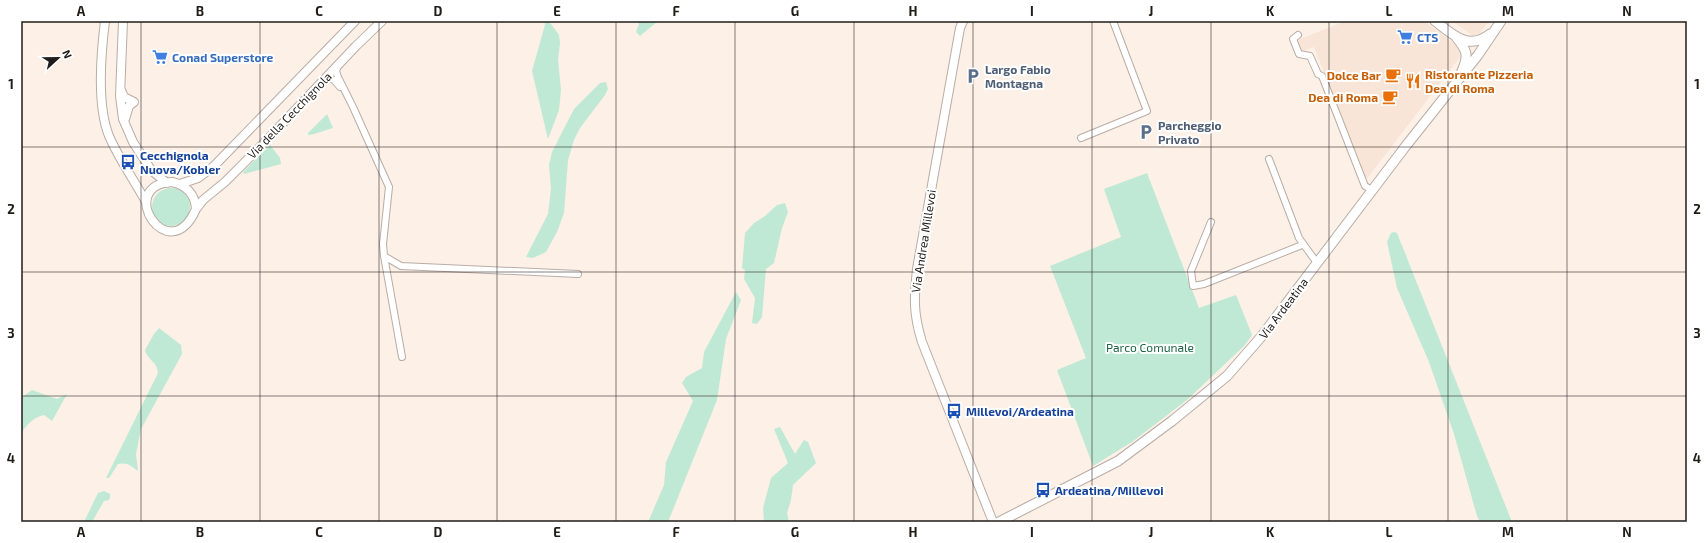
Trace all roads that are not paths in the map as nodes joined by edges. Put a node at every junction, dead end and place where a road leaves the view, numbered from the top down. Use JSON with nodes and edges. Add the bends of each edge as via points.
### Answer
{"nodes":[{"id":1,"x":102,"y":21,"type":"edge"},
{"id":2,"x":105,"y":21,"type":"edge"},
{"id":3,"x":123,"y":21,"type":"edge"},
{"id":4,"x":355,"y":21,"type":"edge"},
{"id":5,"x":382,"y":21,"type":"edge"},
{"id":6,"x":963,"y":21,"type":"edge"},
{"id":7,"x":1113,"y":21,"type":"edge"},
{"id":8,"x":1435,"y":21,"type":"edge"},
{"id":9,"x":1501,"y":21,"type":"edge"},
{"id":10,"x":1492,"y":33,"type":"junction"},
{"id":11,"x":1298,"y":35,"type":"dead end"},
{"id":12,"x":103,"y":36,"type":"junction"},
{"id":13,"x":1456,"y":37,"type":"junction"},
{"id":14,"x":340,"y":63,"type":"junction"},
{"id":15,"x":1460,"y":76,"type":"junction"},
{"id":16,"x":322,"y":81,"type":"junction"},
{"id":17,"x":120,"y":87,"type":"junction"},
{"id":18,"x":344,"y":91,"type":"junction"},
{"id":19,"x":126,"y":125,"type":"junction"},
{"id":20,"x":1081,"y":138,"type":"dead end"},
{"id":21,"x":1269,"y":159,"type":"dead end"},
{"id":22,"x":167,"y":183,"type":"junction"},
{"id":23,"x":180,"y":184,"type":"junction"},
{"id":24,"x":1372,"y":190,"type":"junction"},
{"id":25,"x":146,"y":202,"type":"junction"},
{"id":26,"x":196,"y":209,"type":"junction"},
{"id":27,"x":1211,"y":222,"type":"dead end"},
{"id":28,"x":1302,"y":245,"type":"junction"},
{"id":29,"x":384,"y":256,"type":"junction"},
{"id":30,"x":1317,"y":263,"type":"junction"},
{"id":31,"x":578,"y":274,"type":"dead end"},
{"id":32,"x":402,"y":358,"type":"dead end"},
{"id":33,"x":993,"y":522,"type":"edge"},
{"id":34,"x":1000,"y":522,"type":"edge"}],
"edges":[{"from":1,"to":12,"type":"street","via":[[97,24]]},
{"from":2,"to":12,"type":"street"},
{"from":3,"to":17,"type":"street","via":[[122,41],[128,52],[121,65]]},
{"from":4,"to":23,"type":"street","name":"Via della Cecchignola","via":[[214,166],[198,178]]},
{"from":5,"to":14,"type":"street","name":"Via della Cecchignola"},
{"from":6,"to":33,"type":"street","name":"Via Andrea Millevoi","via":[[917,269],[914,303],[922,342]]},
{"from":7,"to":20,"type":"street","via":[[1147,111]]},
{"from":8,"to":13,"type":"main road"},
{"from":9,"to":10,"type":"main road","name":"Via Ardeatina"},
{"from":10,"to":13,"type":"main road","via":[[1476,42]]},
{"from":10,"to":15,"type":"main road","name":"Via Ardeatina"},
{"from":11,"to":24,"type":"street","via":[[1292,39],[1296,49],[1299,54],[1310,56],[1318,74],[1322,76],[1365,186]]},
{"from":12,"to":25,"type":"street","via":[[104,119],[114,147]]},
{"from":13,"to":15,"type":"main road","via":[[1466,55]]},
{"from":14,"to":16,"type":"street","name":"Via della Cecchignola"},
{"from":14,"to":18,"type":"street","via":[[336,71]]},
{"from":15,"to":24,"type":"main road","name":"Via Ardeatina"},
{"from":16,"to":18,"type":"street","via":[[329,78],[334,80]]},
{"from":16,"to":26,"type":"street","name":"Via della Cecchignola","via":[[264,143]]},
{"from":17,"to":19,"type":"street","via":[[121,107]]},
{"from":17,"to":19,"type":"street","via":[[124,97],[134,102],[125,114]]},
{"from":18,"to":29,"type":"street","via":[[389,187]]},
{"from":19,"to":22,"type":"street","via":[[133,142],[151,170]]},
{"from":21,"to":28,"type":"street"},
{"from":22,"to":23,"type":"street"},
{"from":22,"to":25,"type":"street","via":[[158,185],[151,191]]},
{"from":23,"to":26,"type":"street","via":[[190,191]]},
{"from":24,"to":30,"type":"main road","name":"Via Ardeatina"},
{"from":25,"to":26,"type":"street","via":[[151,220],[161,229],[167,230],[185,226]]},
{"from":27,"to":28,"type":"street","via":[[1191,271],[1193,286],[1204,284]]},
{"from":28,"to":30,"type":"street"},
{"from":29,"to":31,"type":"street","via":[[401,266]]},
{"from":29,"to":32,"type":"street"},
{"from":30,"to":34,"type":"main road","name":"Via Ardeatina","via":[[1248,353],[1227,376],[1200,399],[1118,461]]}]}
